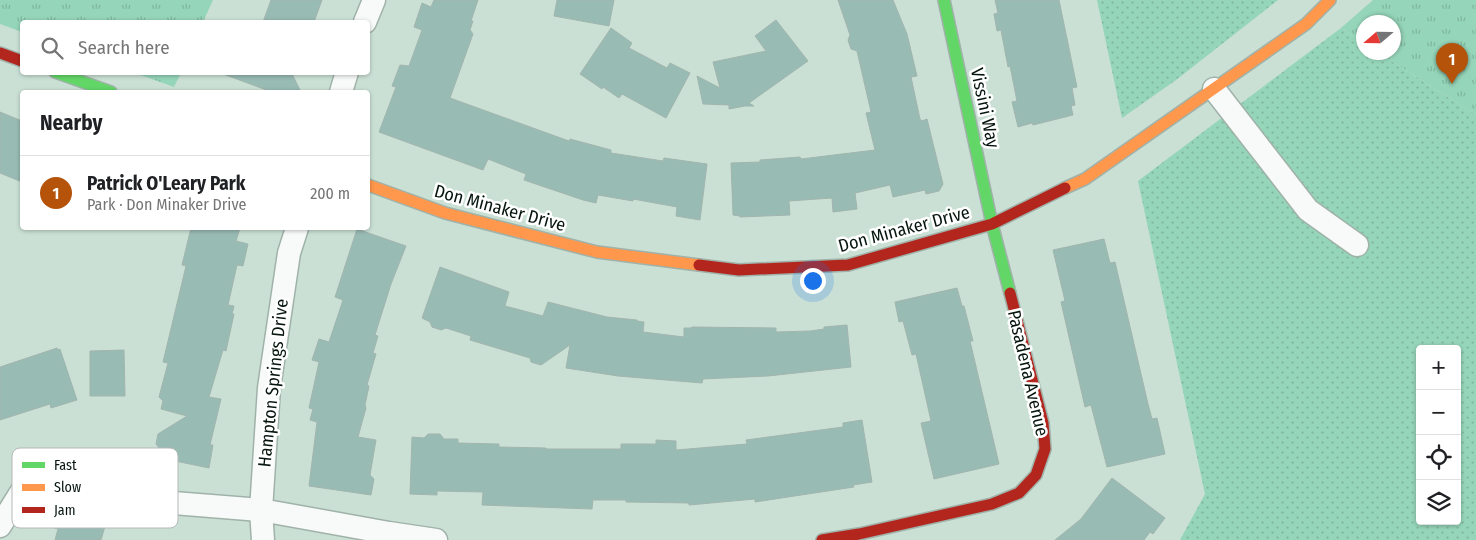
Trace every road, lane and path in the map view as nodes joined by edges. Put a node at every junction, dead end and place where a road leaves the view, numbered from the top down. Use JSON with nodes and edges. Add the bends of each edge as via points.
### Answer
{"nodes":[{"id":1,"x":374,"y":0,"type":"edge"},
{"id":2,"x":944,"y":0,"type":"edge"},
{"id":3,"x":1330,"y":0,"type":"edge"},
{"id":4,"x":366,"y":20,"type":"edge"},
{"id":5,"x":0,"y":53,"type":"edge"},
{"id":6,"x":20,"y":60,"type":"edge"},
{"id":7,"x":63,"y":75,"type":"edge"},
{"id":8,"x":346,"y":75,"type":"edge"},
{"id":9,"x":1214,"y":89,"type":"junction"},
{"id":10,"x":105,"y":90,"type":"edge"},
{"id":11,"x":341,"y":90,"type":"edge"},
{"id":12,"x":370,"y":186,"type":"edge"},
{"id":13,"x":992,"y":224,"type":"junction"},
{"id":14,"x":296,"y":230,"type":"edge"},
{"id":15,"x":1357,"y":245,"type":"dead end"},
{"id":16,"x":178,"y":503,"type":"edge"},
{"id":17,"x":12,"y":508,"type":"edge"},
{"id":18,"x":261,"y":510,"type":"junction"},
{"id":19,"x":0,"y":526,"type":"edge"},
{"id":20,"x":859,"y":537,"type":"edge"},
{"id":21,"x":263,"y":540,"type":"edge"},
{"id":22,"x":436,"y":540,"type":"edge"},
{"id":23,"x":822,"y":540,"type":"edge"}],
"edges":[{"from":1,"to":4,"type":"street"},
{"from":2,"to":13,"type":"street","name":"Vissini Way"},
{"from":3,"to":9,"type":"street","name":"Don Minaker Drive","via":[[1306,24]]},
{"from":5,"to":6,"type":"street"},
{"from":7,"to":10,"type":"street"},
{"from":8,"to":11,"type":"street"},
{"from":9,"to":13,"type":"street","name":"Don Minaker Drive","via":[[1085,179]]},
{"from":9,"to":15,"type":"street","via":[[1308,210]]},
{"from":12,"to":13,"type":"street","name":"Don Minaker Drive","via":[[446,213],[597,252],[739,270],[848,265]]},
{"from":13,"to":20,"type":"street","name":"Pasadena Avenue","via":[[1043,423],[1045,449],[1036,475],[1019,492],[992,504]]},
{"from":14,"to":18,"type":"street","name":"Hampton Springs Drive","via":[[288,253],[269,388]]},
{"from":16,"to":18,"type":"street"},
{"from":17,"to":19,"type":"street"},
{"from":18,"to":21,"type":"street","name":"Hampton Springs Drive"},
{"from":18,"to":22,"type":"street"},
{"from":20,"to":23,"type":"street","name":"Pasadena Avenue"}]}
